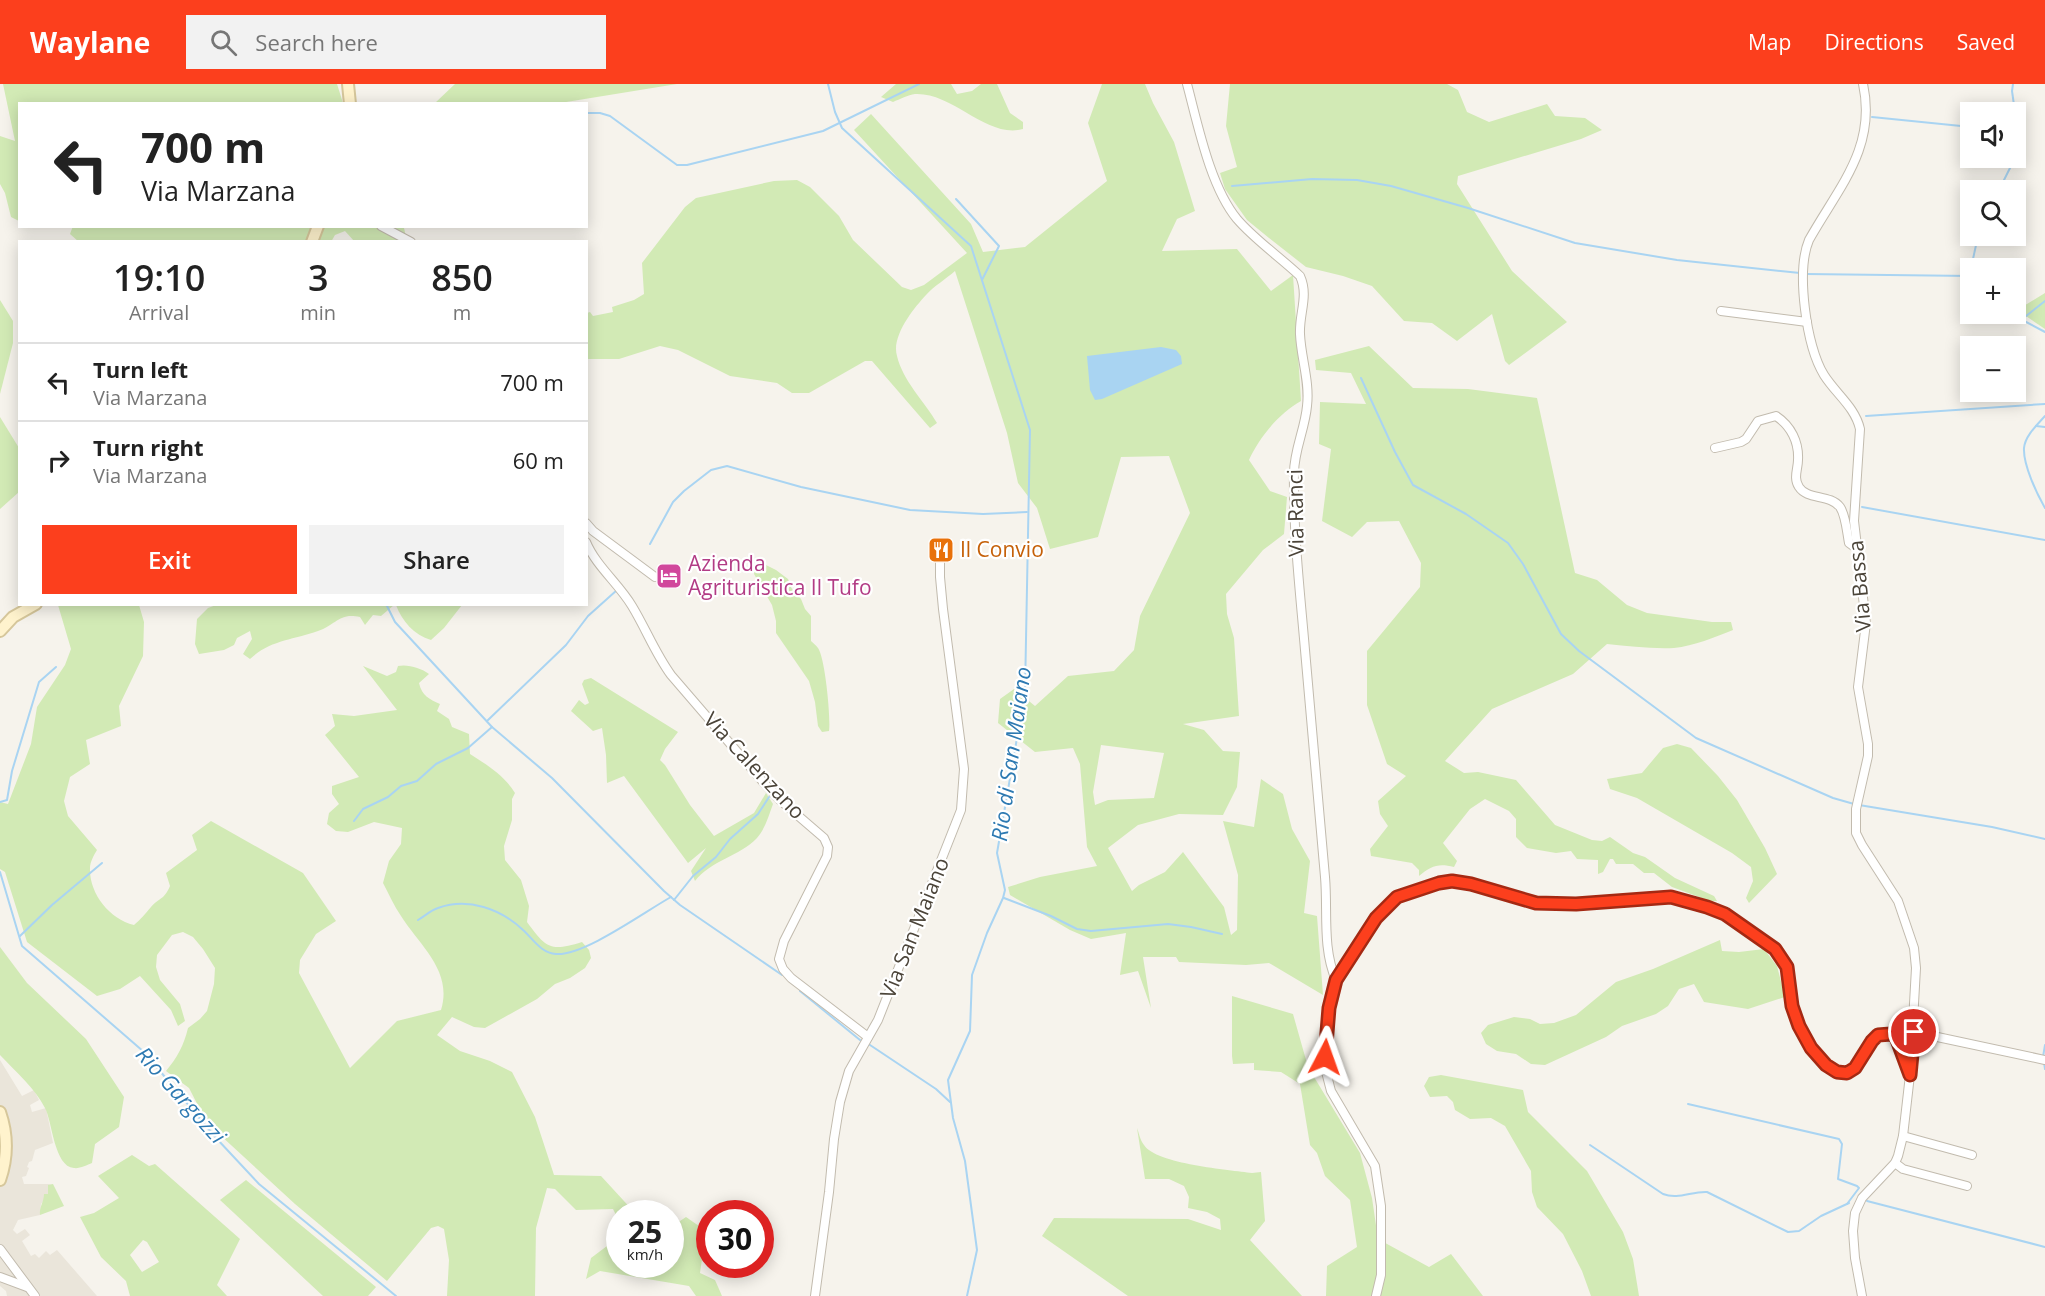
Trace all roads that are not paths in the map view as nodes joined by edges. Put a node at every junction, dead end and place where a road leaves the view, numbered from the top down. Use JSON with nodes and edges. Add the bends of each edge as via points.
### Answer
{"nodes":[{"id":1,"x":348,"y":84,"type":"edge"},
{"id":2,"x":1187,"y":84,"type":"edge"},
{"id":3,"x":1863,"y":84,"type":"edge"},
{"id":4,"x":351,"y":102,"type":"edge"},
{"id":5,"x":385,"y":228,"type":"edge"},
{"id":6,"x":407,"y":240,"type":"edge"},
{"id":7,"x":1721,"y":310,"type":"dead end"},
{"id":8,"x":1807,"y":322,"type":"junction"},
{"id":9,"x":1715,"y":448,"type":"dead end"},
{"id":10,"x":588,"y":525,"type":"edge"},
{"id":11,"x":588,"y":545,"type":"edge"},
{"id":12,"x":1856,"y":548,"type":"junction"},
{"id":13,"x":940,"y":552,"type":"dead end"},
{"id":14,"x":654,"y":577,"type":"dead end"},
{"id":15,"x":32,"y":606,"type":"edge"},
{"id":16,"x":0,"y":631,"type":"edge"},
{"id":17,"x":1336,"y":980,"type":"junction"},
{"id":18,"x":1914,"y":1032,"type":"junction"},
{"id":19,"x":868,"y":1037,"type":"junction"},
{"id":20,"x":2043,"y":1060,"type":"edge"},
{"id":21,"x":1910,"y":1075,"type":"junction"},
{"id":22,"x":0,"y":1112,"type":"edge"},
{"id":23,"x":1903,"y":1136,"type":"junction"},
{"id":24,"x":1972,"y":1155,"type":"dead end"},
{"id":25,"x":1895,"y":1163,"type":"junction"},
{"id":26,"x":0,"y":1180,"type":"edge"},
{"id":27,"x":1967,"y":1186,"type":"dead end"},
{"id":28,"x":0,"y":1249,"type":"edge"},
{"id":29,"x":0,"y":1277,"type":"edge"},
{"id":30,"x":28,"y":1288,"type":"junction"},
{"id":31,"x":35,"y":1296,"type":"edge"},
{"id":32,"x":815,"y":1296,"type":"edge"},
{"id":33,"x":1376,"y":1296,"type":"edge"},
{"id":34,"x":1862,"y":1296,"type":"edge"}],
"edges":[{"from":1,"to":4,"type":"street"},
{"from":2,"to":17,"type":"street","name":"Via Ranci","via":[[1212,172],[1223,196],[1237,219],[1300,276],[1304,285],[1300,334],[1307,404],[1295,454],[1297,567],[1325,878],[1327,944]]},
{"from":3,"to":8,"type":"street","name":"Via Bassa","via":[[1866,114],[1861,149],[1805,250]]},
{"from":5,"to":6,"type":"street"},
{"from":7,"to":8,"type":"street"},
{"from":8,"to":12,"type":"street","name":"Via Bassa","via":[[1810,343],[1823,374],[1851,409],[1860,429],[1854,494]]},
{"from":9,"to":12,"type":"street","via":[[1742,442],[1758,420],[1776,416],[1790,429],[1797,444],[1798,487],[1835,502],[1841,509],[1849,543]]},
{"from":10,"to":14,"type":"street"},
{"from":11,"to":19,"type":"street","name":"Via Calenzano","via":[[632,604],[671,675],[764,783],[824,838],[827,856],[784,941],[780,963],[791,978]]},
{"from":12,"to":18,"type":"street","name":"Via Bassa","via":[[1866,623],[1858,687],[1868,744],[1856,833],[1898,901],[1914,948]]},
{"from":13,"to":19,"type":"street","name":"Via San Maiano","via":[[943,609],[964,769],[961,810]]},
{"from":15,"to":16,"type":"street","via":[[13,617]]},
{"from":17,"to":21,"type":"street","via":[[1376,918],[1397,897],[1439,883],[1471,884],[1536,903],[1671,897],[1725,914],[1775,949],[1787,967],[1799,1026],[1826,1065],[1847,1073],[1855,1068],[1878,1035],[1891,1034],[1900,1045]]},
{"from":17,"to":33,"type":"street","via":[[1329,1008],[1324,1071],[1330,1091],[1375,1166],[1381,1217],[1381,1275]]},
{"from":18,"to":20,"type":"street"},
{"from":18,"to":21,"type":"street","name":"Via Bassa"},
{"from":19,"to":32,"type":"street","name":"Via San Maiano","via":[[849,1071],[840,1102]]},
{"from":21,"to":23,"type":"street","name":"Via Bassa"},
{"from":22,"to":26,"type":"street","via":[[7,1141]]},
{"from":23,"to":24,"type":"street"},
{"from":23,"to":25,"type":"street","name":"Via Bassa"},
{"from":25,"to":27,"type":"street"},
{"from":25,"to":34,"type":"street","name":"Via Bassa","via":[[1860,1200],[1855,1213],[1855,1258]]},
{"from":28,"to":30,"type":"street"},
{"from":29,"to":30,"type":"street"},
{"from":30,"to":31,"type":"street"}]}
